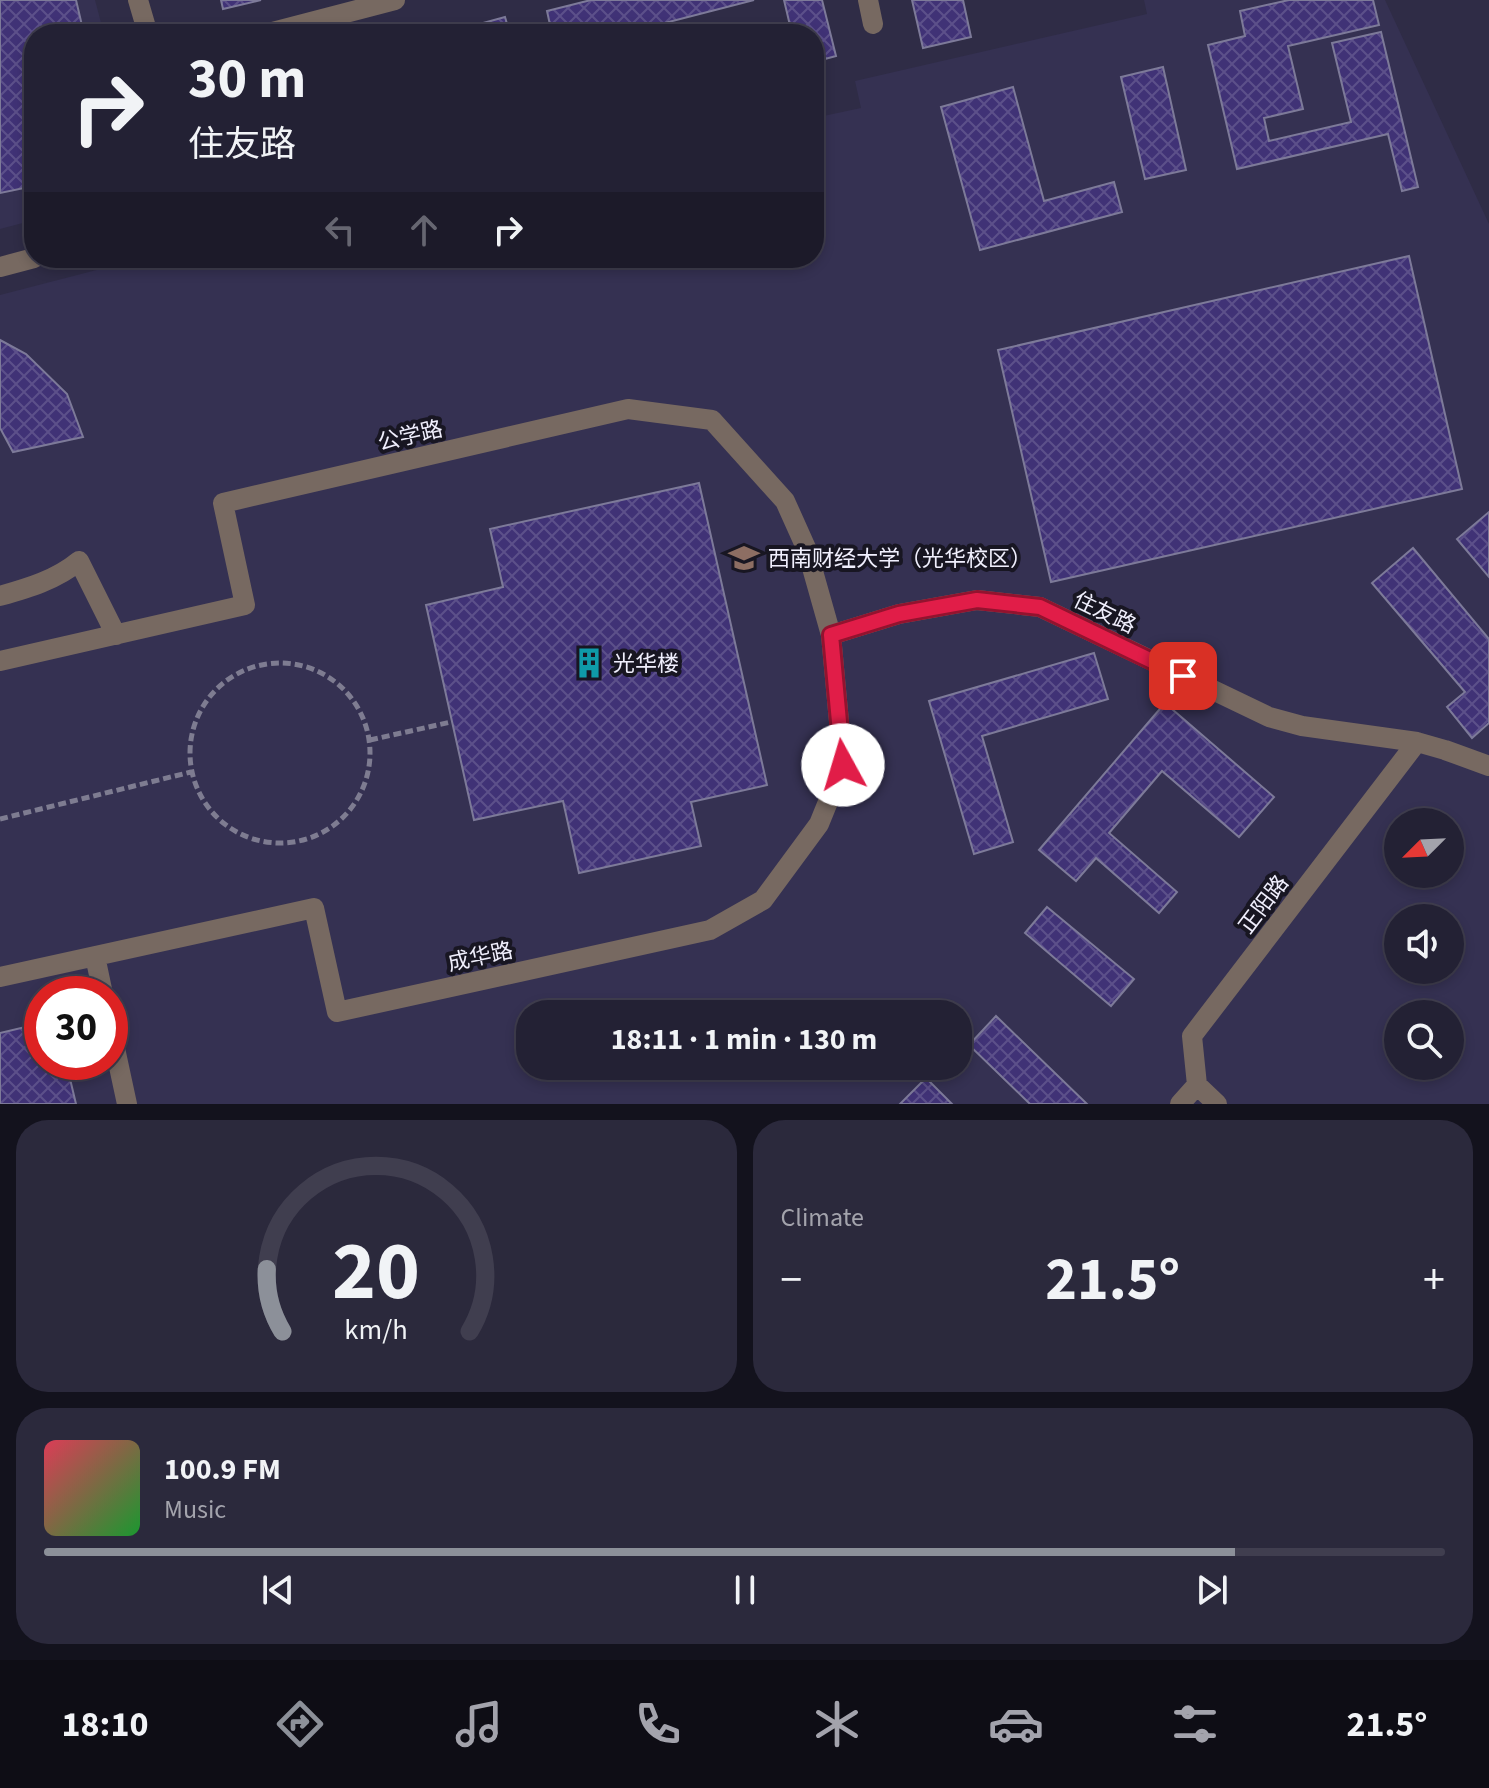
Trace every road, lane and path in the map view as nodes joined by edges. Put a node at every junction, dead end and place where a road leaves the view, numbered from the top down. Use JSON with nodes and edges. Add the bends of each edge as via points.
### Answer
{"nodes":[{"id":1,"x":138,"y":0,"type":"edge"},
{"id":2,"x":395,"y":0,"type":"edge"},
{"id":3,"x":868,"y":0,"type":"edge"},
{"id":4,"x":145,"y":24,"type":"edge"},
{"id":5,"x":303,"y":24,"type":"edge"},
{"id":6,"x":873,"y":24,"type":"dead end"},
{"id":7,"x":24,"y":261,"type":"edge"},
{"id":8,"x":0,"y":267,"type":"edge"},
{"id":9,"x":0,"y":596,"type":"edge"},
{"id":10,"x":116,"y":635,"type":"junction"},
{"id":11,"x":831,"y":635,"type":"junction"},
{"id":12,"x":0,"y":661,"type":"edge"},
{"id":13,"x":451,"y":722,"type":"dead end"},
{"id":14,"x":370,"y":740,"type":"junction"},
{"id":15,"x":1417,"y":742,"type":"junction"},
{"id":16,"x":1489,"y":766,"type":"edge"},
{"id":17,"x":191,"y":772,"type":"junction"},
{"id":18,"x":0,"y":819,"type":"edge"},
{"id":19,"x":95,"y":956,"type":"junction"},
{"id":20,"x":99,"y":976,"type":"edge"},
{"id":21,"x":0,"y":977,"type":"edge"},
{"id":22,"x":122,"y":1080,"type":"edge"},
{"id":23,"x":1197,"y":1085,"type":"junction"},
{"id":24,"x":127,"y":1104,"type":"edge"},
{"id":25,"x":1180,"y":1104,"type":"edge"},
{"id":26,"x":1217,"y":1104,"type":"edge"}],
"edges":[{"from":1,"to":4,"type":"street"},
{"from":2,"to":5,"type":"street"},
{"from":3,"to":6,"type":"street"},
{"from":7,"to":8,"type":"street"},
{"from":9,"to":10,"type":"street","via":[[30,588],[79,561]]},
{"from":10,"to":11,"type":"street","name":"公学路","via":[[245,605],[223,503],[628,409],[712,420],[723,431],[785,501],[807,550]]},
{"from":10,"to":12,"type":"street","name":"公学路"},
{"from":11,"to":15,"type":"street","name":"住友路","via":[[899,614],[977,600],[1040,607],[1269,717]]},
{"from":11,"to":19,"type":"street","name":"成华路","via":[[843,765],[819,824],[763,900],[710,930],[337,1012],[314,908]]},
{"from":13,"to":14,"type":"path"},
{"from":14,"to":17,"type":"path","via":[[369,771],[358,800],[338,823],[311,839],[281,844],[250,839],[223,824],[203,801]]},
{"from":14,"to":17,"type":"path","via":[[361,712],[344,688],[321,671],[293,663],[264,663],[237,673],[214,690],[198,714],[190,743]]},
{"from":15,"to":16,"type":"street","name":"住友路"},
{"from":15,"to":23,"type":"street","name":"正阳路","via":[[1192,1036]]},
{"from":17,"to":18,"type":"path"},
{"from":19,"to":20,"type":"street"},
{"from":19,"to":21,"type":"street","name":"成华路"},
{"from":22,"to":24,"type":"street"},
{"from":23,"to":25,"type":"street"},
{"from":23,"to":26,"type":"street"}]}
